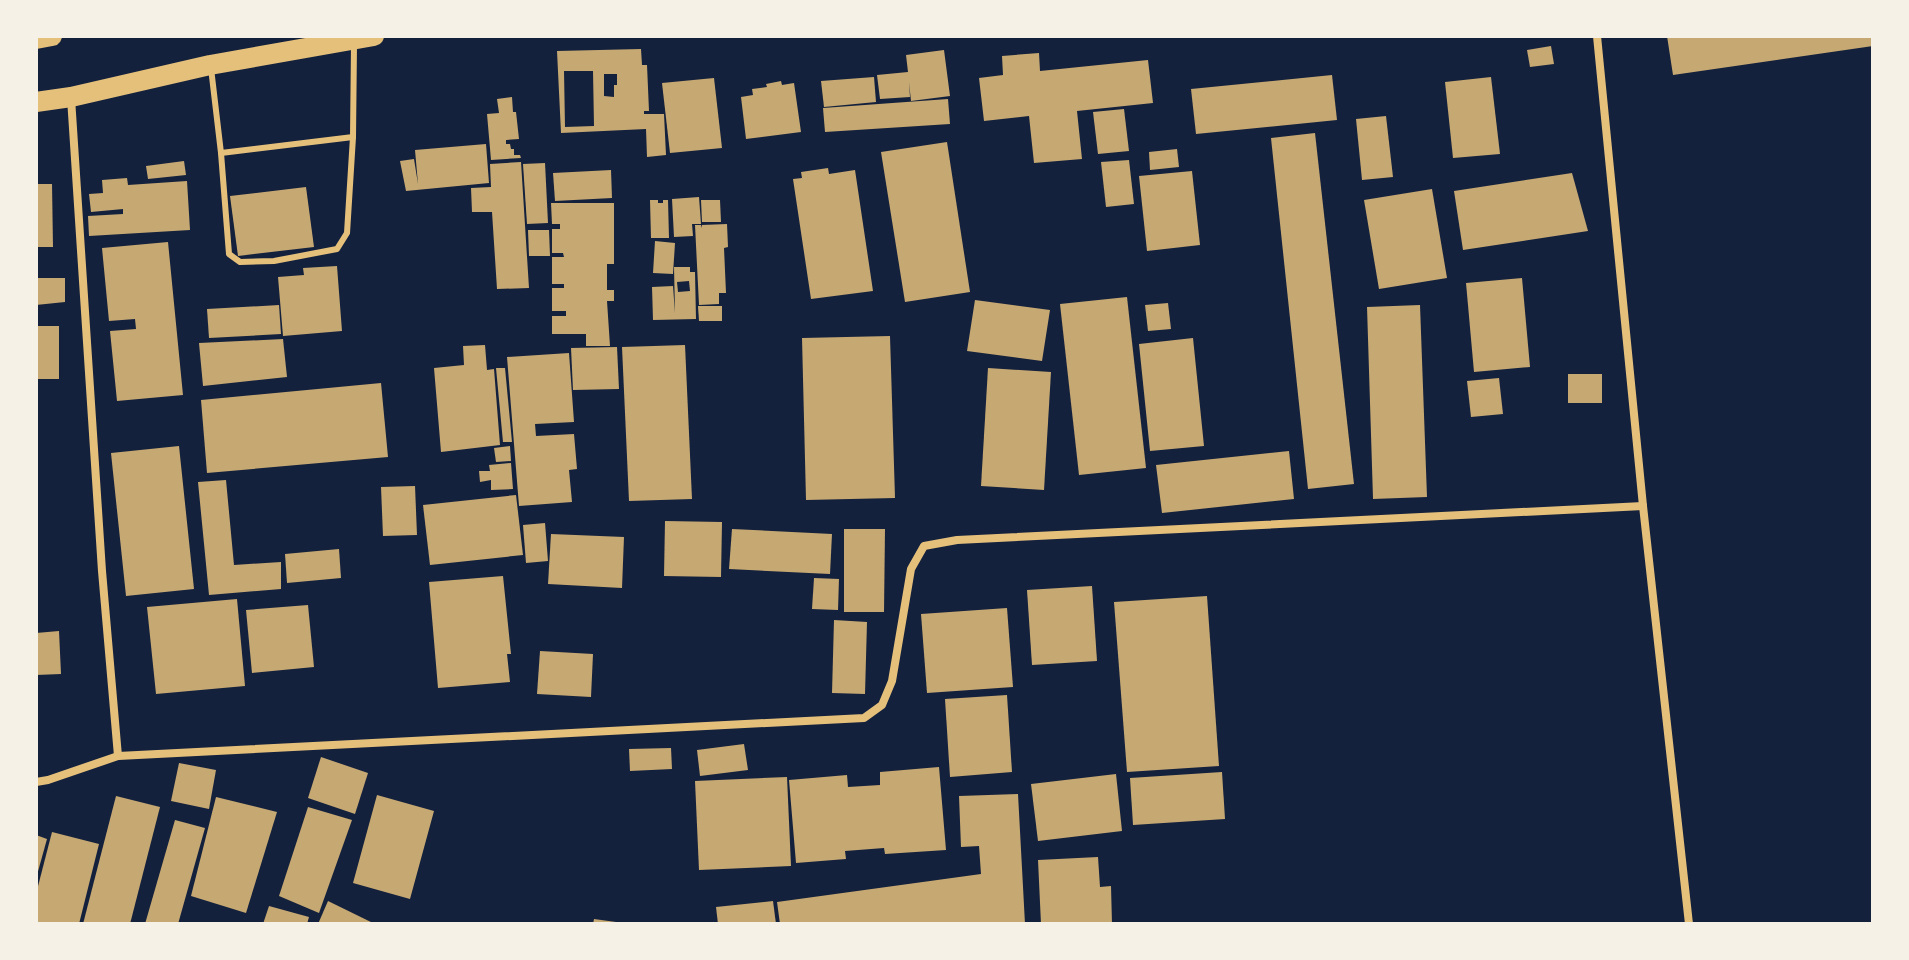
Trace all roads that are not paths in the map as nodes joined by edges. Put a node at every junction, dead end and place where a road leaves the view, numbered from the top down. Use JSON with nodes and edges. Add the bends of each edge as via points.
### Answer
{"nodes":[{"id":1,"x":52,"y":36,"type":"edge"},
{"id":2,"x":1597,"y":36,"type":"edge"},
{"id":3,"x":364,"y":38,"type":"edge"},
{"id":4,"x":36,"y":39,"type":"edge"},
{"id":5,"x":210,"y":65,"type":"junction"},
{"id":6,"x":71,"y":97,"type":"junction"},
{"id":7,"x":36,"y":102,"type":"edge"},
{"id":8,"x":353,"y":137,"type":"junction"},
{"id":9,"x":221,"y":153,"type":"junction"},
{"id":10,"x":1643,"y":506,"type":"junction"},
{"id":11,"x":118,"y":756,"type":"junction"},
{"id":12,"x":36,"y":782,"type":"edge"},
{"id":13,"x":1689,"y":924,"type":"edge"}],
"edges":[{"from":1,"to":4,"type":"main road"},
{"from":2,"to":10,"type":"street"},
{"from":3,"to":5,"type":"main road"},
{"from":3,"to":8,"type":"lane"},
{"from":5,"to":6,"type":"main road"},
{"from":5,"to":9,"type":"lane"},
{"from":6,"to":7,"type":"main road"},
{"from":6,"to":11,"type":"street"},
{"from":8,"to":9,"type":"lane"},
{"from":8,"to":9,"type":"lane","via":[[347,233],[337,249],[274,261],[240,262],[229,254]]},
{"from":10,"to":11,"type":"street","via":[[957,540],[924,546],[911,569],[892,681],[882,705],[864,718]]},
{"from":10,"to":13,"type":"street"},
{"from":11,"to":12,"type":"street"}]}
